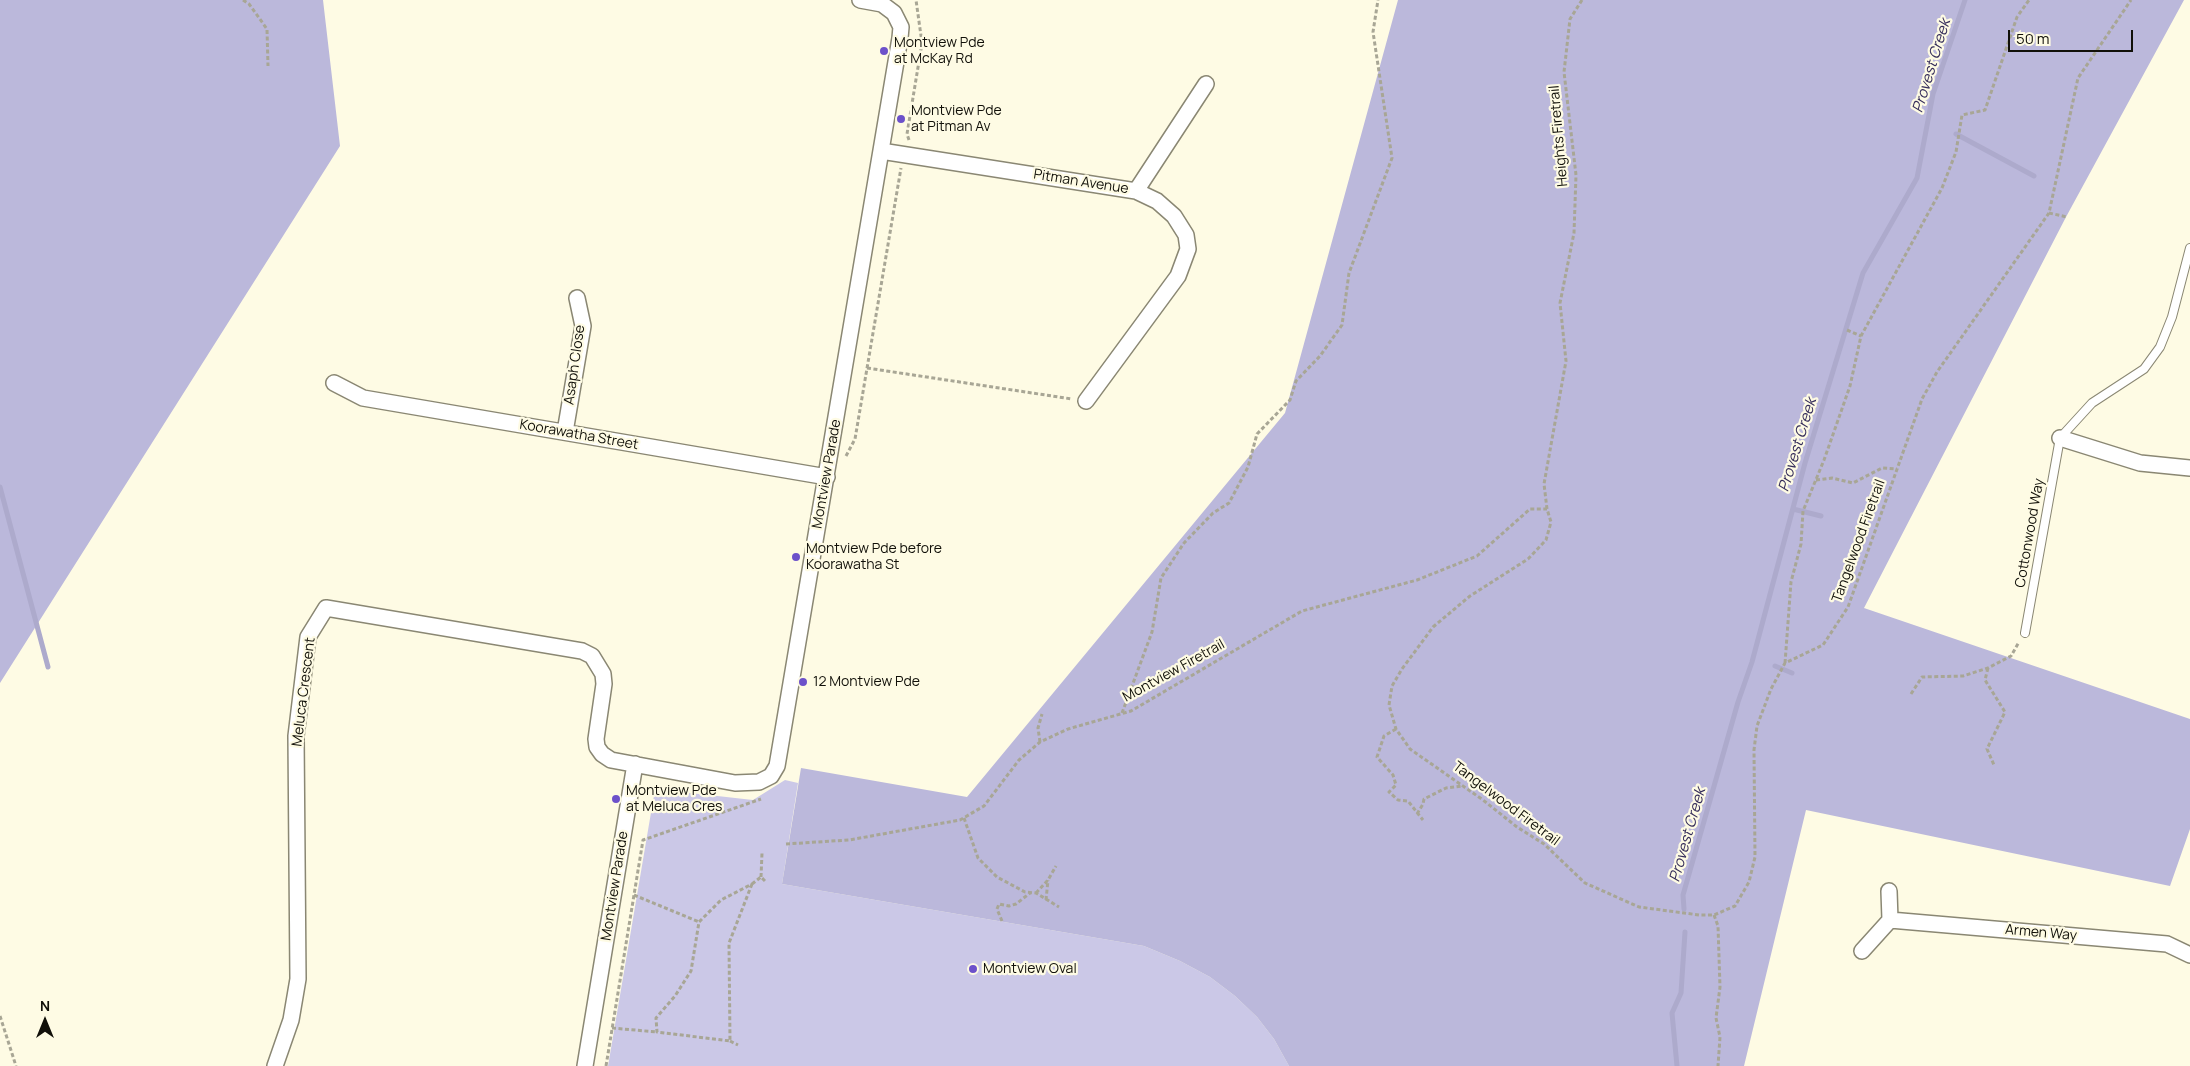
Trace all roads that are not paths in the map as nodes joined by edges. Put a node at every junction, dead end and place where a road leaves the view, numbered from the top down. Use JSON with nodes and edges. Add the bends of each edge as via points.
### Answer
{"nodes":[{"id":1,"x":860,"y":0,"type":"edge"},
{"id":2,"x":896,"y":6,"type":"edge"},
{"id":3,"x":1206,"y":84,"type":"dead end"},
{"id":4,"x":881,"y":151,"type":"junction"},
{"id":5,"x":1136,"y":191,"type":"junction"},
{"id":6,"x":2190,"y":248,"type":"edge"},
{"id":7,"x":577,"y":298,"type":"dead end"},
{"id":8,"x":334,"y":383,"type":"dead end"},
{"id":9,"x":1086,"y":401,"type":"road end"},
{"id":10,"x":565,"y":432,"type":"junction"},
{"id":11,"x":2060,"y":438,"type":"junction"},
{"id":12,"x":2190,"y":468,"type":"edge"},
{"id":13,"x":827,"y":477,"type":"junction"},
{"id":14,"x":2025,"y":633,"type":"road end"},
{"id":15,"x":635,"y":764,"type":"junction"},
{"id":16,"x":1889,"y":891,"type":"dead end"},
{"id":17,"x":1890,"y":920,"type":"junction"},
{"id":18,"x":1862,"y":951,"type":"dead end"},
{"id":19,"x":2190,"y":955,"type":"edge"},
{"id":20,"x":275,"y":1066,"type":"edge"},
{"id":21,"x":585,"y":1066,"type":"edge"}],
"edges":[{"from":1,"to":2,"type":"street"},
{"from":2,"to":4,"type":"street","name":"Montview Parade","via":[[900,38]]},
{"from":3,"to":5,"type":"street"},
{"from":4,"to":5,"type":"street","name":"Pitman Avenue"},
{"from":4,"to":13,"type":"street","name":"Montview Parade"},
{"from":5,"to":9,"type":"street","name":"Pitman Avenue","via":[[1157,201],[1174,216],[1186,235],[1188,249],[1178,276]]},
{"from":6,"to":11,"type":"lane","via":[[2172,318],[2160,347],[2144,369],[2092,404]]},
{"from":7,"to":10,"type":"street","name":"Asaph Close","via":[[583,326]]},
{"from":8,"to":10,"type":"street","name":"Koorawatha Street","via":[[363,398]]},
{"from":10,"to":13,"type":"street","name":"Koorawatha Street"},
{"from":11,"to":12,"type":"street","via":[[2140,463]]},
{"from":11,"to":14,"type":"lane","name":"Cottonwood Way"},
{"from":13,"to":15,"type":"street","name":"Montview Parade","via":[[777,766],[771,776],[759,782],[735,783]]},
{"from":15,"to":20,"type":"street","name":"Meluca Crescent","via":[[611,760],[597,747],[604,674],[592,656],[582,651],[326,608],[308,636],[296,736],[298,979],[291,1020]]},
{"from":15,"to":21,"type":"street","name":"Montview Parade"},
{"from":16,"to":17,"type":"street"},
{"from":17,"to":18,"type":"street"},
{"from":17,"to":19,"type":"street","name":"Armen Way","via":[[2167,944]]}]}
